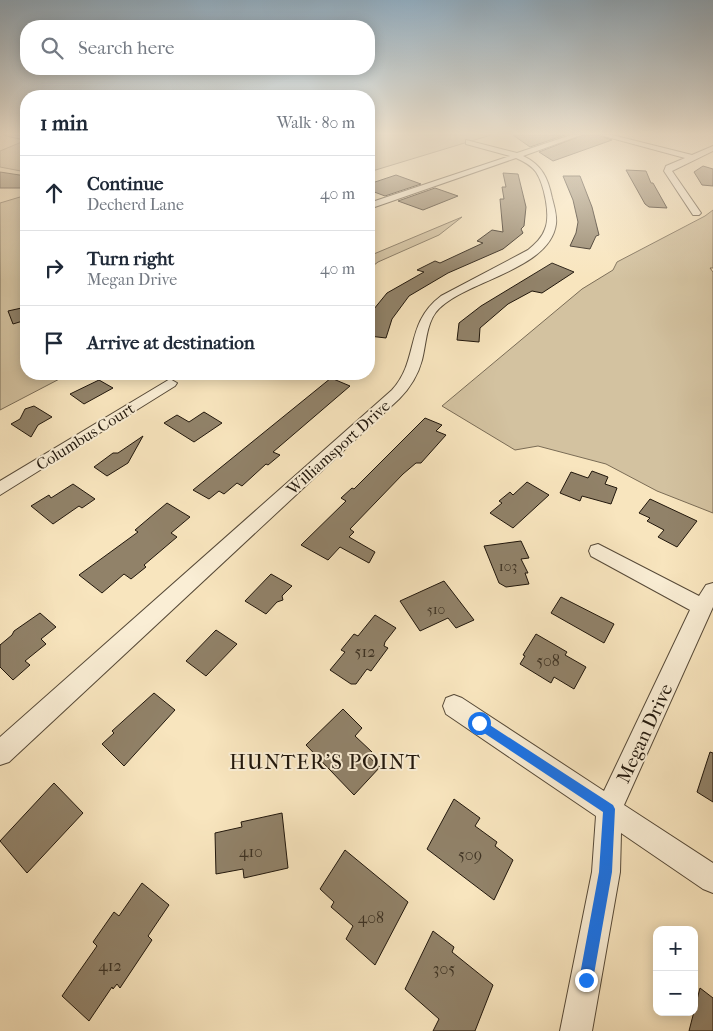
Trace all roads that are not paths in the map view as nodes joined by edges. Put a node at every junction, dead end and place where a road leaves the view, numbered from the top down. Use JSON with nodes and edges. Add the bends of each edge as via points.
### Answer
{"nodes":[{"id":1,"x":435,"y":183,"type":"edge"},
{"id":2,"x":544,"y":183,"type":"edge"},
{"id":3,"x":676,"y":183,"type":"edge"},
{"id":4,"x":375,"y":204,"type":"edge"},
{"id":5,"x":696,"y":213,"type":"dead end"},
{"id":6,"x":170,"y":384,"type":"dead end"},
{"id":7,"x":0,"y":489,"type":"edge"},
{"id":8,"x":598,"y":551,"type":"dead end"},
{"id":9,"x":707,"y":599,"type":"edge"},
{"id":10,"x":454,"y":706,"type":"dead end"},
{"id":11,"x":0,"y":753,"type":"edge"},
{"id":12,"x":609,"y":809,"type":"junction"},
{"id":13,"x":713,"y":879,"type":"edge"},
{"id":14,"x":576,"y":1031,"type":"edge"}],
"edges":[{"from":1,"to":4,"type":"street"},
{"from":2,"to":11,"type":"street","name":"Williamsport Drive","via":[[551,226],[541,244],[528,255],[433,308],[427,315],[413,370],[403,387]]},
{"from":3,"to":5,"type":"street"},
{"from":6,"to":7,"type":"street","name":"Columbus Court"},
{"from":8,"to":9,"type":"street"},
{"from":9,"to":12,"type":"street","name":"Megan Drive"},
{"from":10,"to":12,"type":"street"},
{"from":12,"to":13,"type":"street"},
{"from":12,"to":14,"type":"street","name":"Megan Drive","via":[[606,872]]}]}
